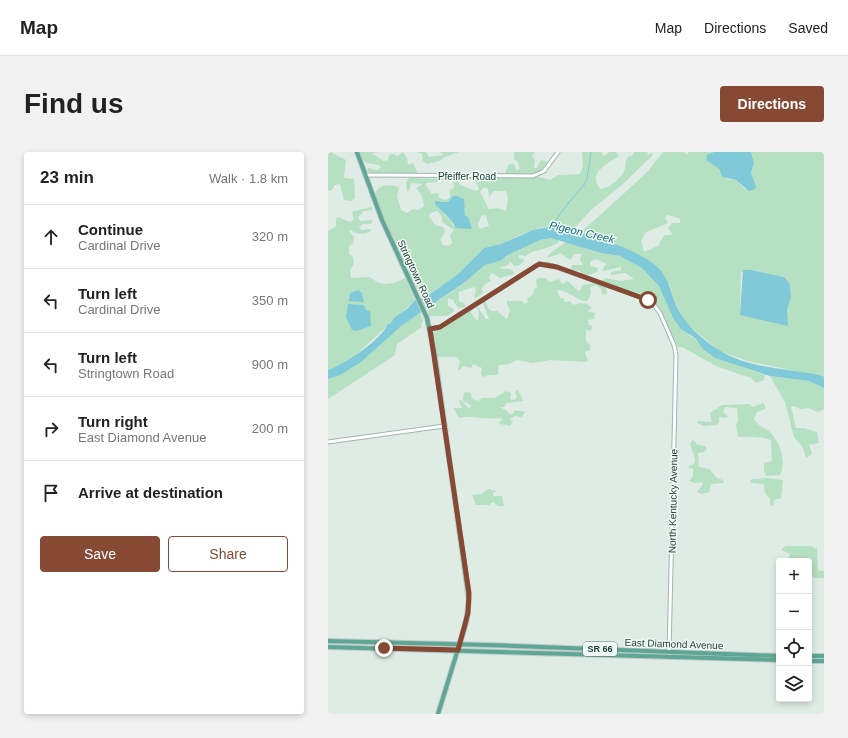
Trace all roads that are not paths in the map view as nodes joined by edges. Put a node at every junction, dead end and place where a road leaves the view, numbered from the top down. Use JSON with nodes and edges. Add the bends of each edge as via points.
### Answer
{"nodes":[{"id":1,"x":357,"y":152,"type":"edge"},
{"id":2,"x":558,"y":152,"type":"edge"},
{"id":3,"x":365,"y":175,"type":"junction"},
{"id":4,"x":430,"y":329,"type":"junction"},
{"id":5,"x":444,"y":426,"type":"junction"},
{"id":6,"x":328,"y":442,"type":"edge"},
{"id":7,"x":328,"y":642,"type":"edge"},
{"id":8,"x":460,"y":644,"type":"junction"},
{"id":9,"x":328,"y":647,"type":"edge"},
{"id":10,"x":458,"y":650,"type":"junction"},
{"id":11,"x":669,"y":652,"type":"junction"},
{"id":12,"x":776,"y":656,"type":"edge"},
{"id":13,"x":812,"y":656,"type":"edge"},
{"id":14,"x":824,"y":656,"type":"edge"},
{"id":15,"x":669,"y":657,"type":"junction"},
{"id":16,"x":776,"y":660,"type":"edge"},
{"id":17,"x":812,"y":661,"type":"edge"},
{"id":18,"x":824,"y":661,"type":"edge"},
{"id":19,"x":438,"y":714,"type":"edge"}],
"edges":[{"from":1,"to":3,"type":"main road","name":"Stringtown Road"},
{"from":2,"to":3,"type":"street","name":"Pfeiffer Road","via":[[544,172],[534,176]]},
{"from":3,"to":4,"type":"main road","name":"Stringtown Road"},
{"from":4,"to":5,"type":"main road","name":"Stringtown Road"},
{"from":4,"to":11,"type":"street","name":"North Kentucky Avenue","via":[[440,327],[533,266],[544,264],[651,301],[658,310],[676,355]]},
{"from":5,"to":6,"type":"street"},
{"from":5,"to":8,"type":"main road","name":"Stringtown Road","via":[[469,600]]},
{"from":7,"to":8,"type":"main road","name":"East Diamond Avenue","number":"SR 66"},
{"from":8,"to":10,"type":"main road","name":"Stringtown Road"},
{"from":8,"to":11,"type":"main road","name":"East Diamond Avenue","number":"SR 66"},
{"from":9,"to":10,"type":"main road","name":"East Diamond Avenue","number":"SR 66"},
{"from":10,"to":15,"type":"main road","name":"East Diamond Avenue","number":"SR 66"},
{"from":10,"to":19,"type":"main road","name":"Stringtown Road"},
{"from":11,"to":12,"type":"main road","name":"East Diamond Avenue","number":"SR 66"},
{"from":11,"to":15,"type":"street","name":"North Kentucky Avenue"},
{"from":13,"to":14,"type":"main road"},
{"from":15,"to":16,"type":"main road","name":"East Diamond Avenue","number":"SR 66"},
{"from":17,"to":18,"type":"main road"}]}
